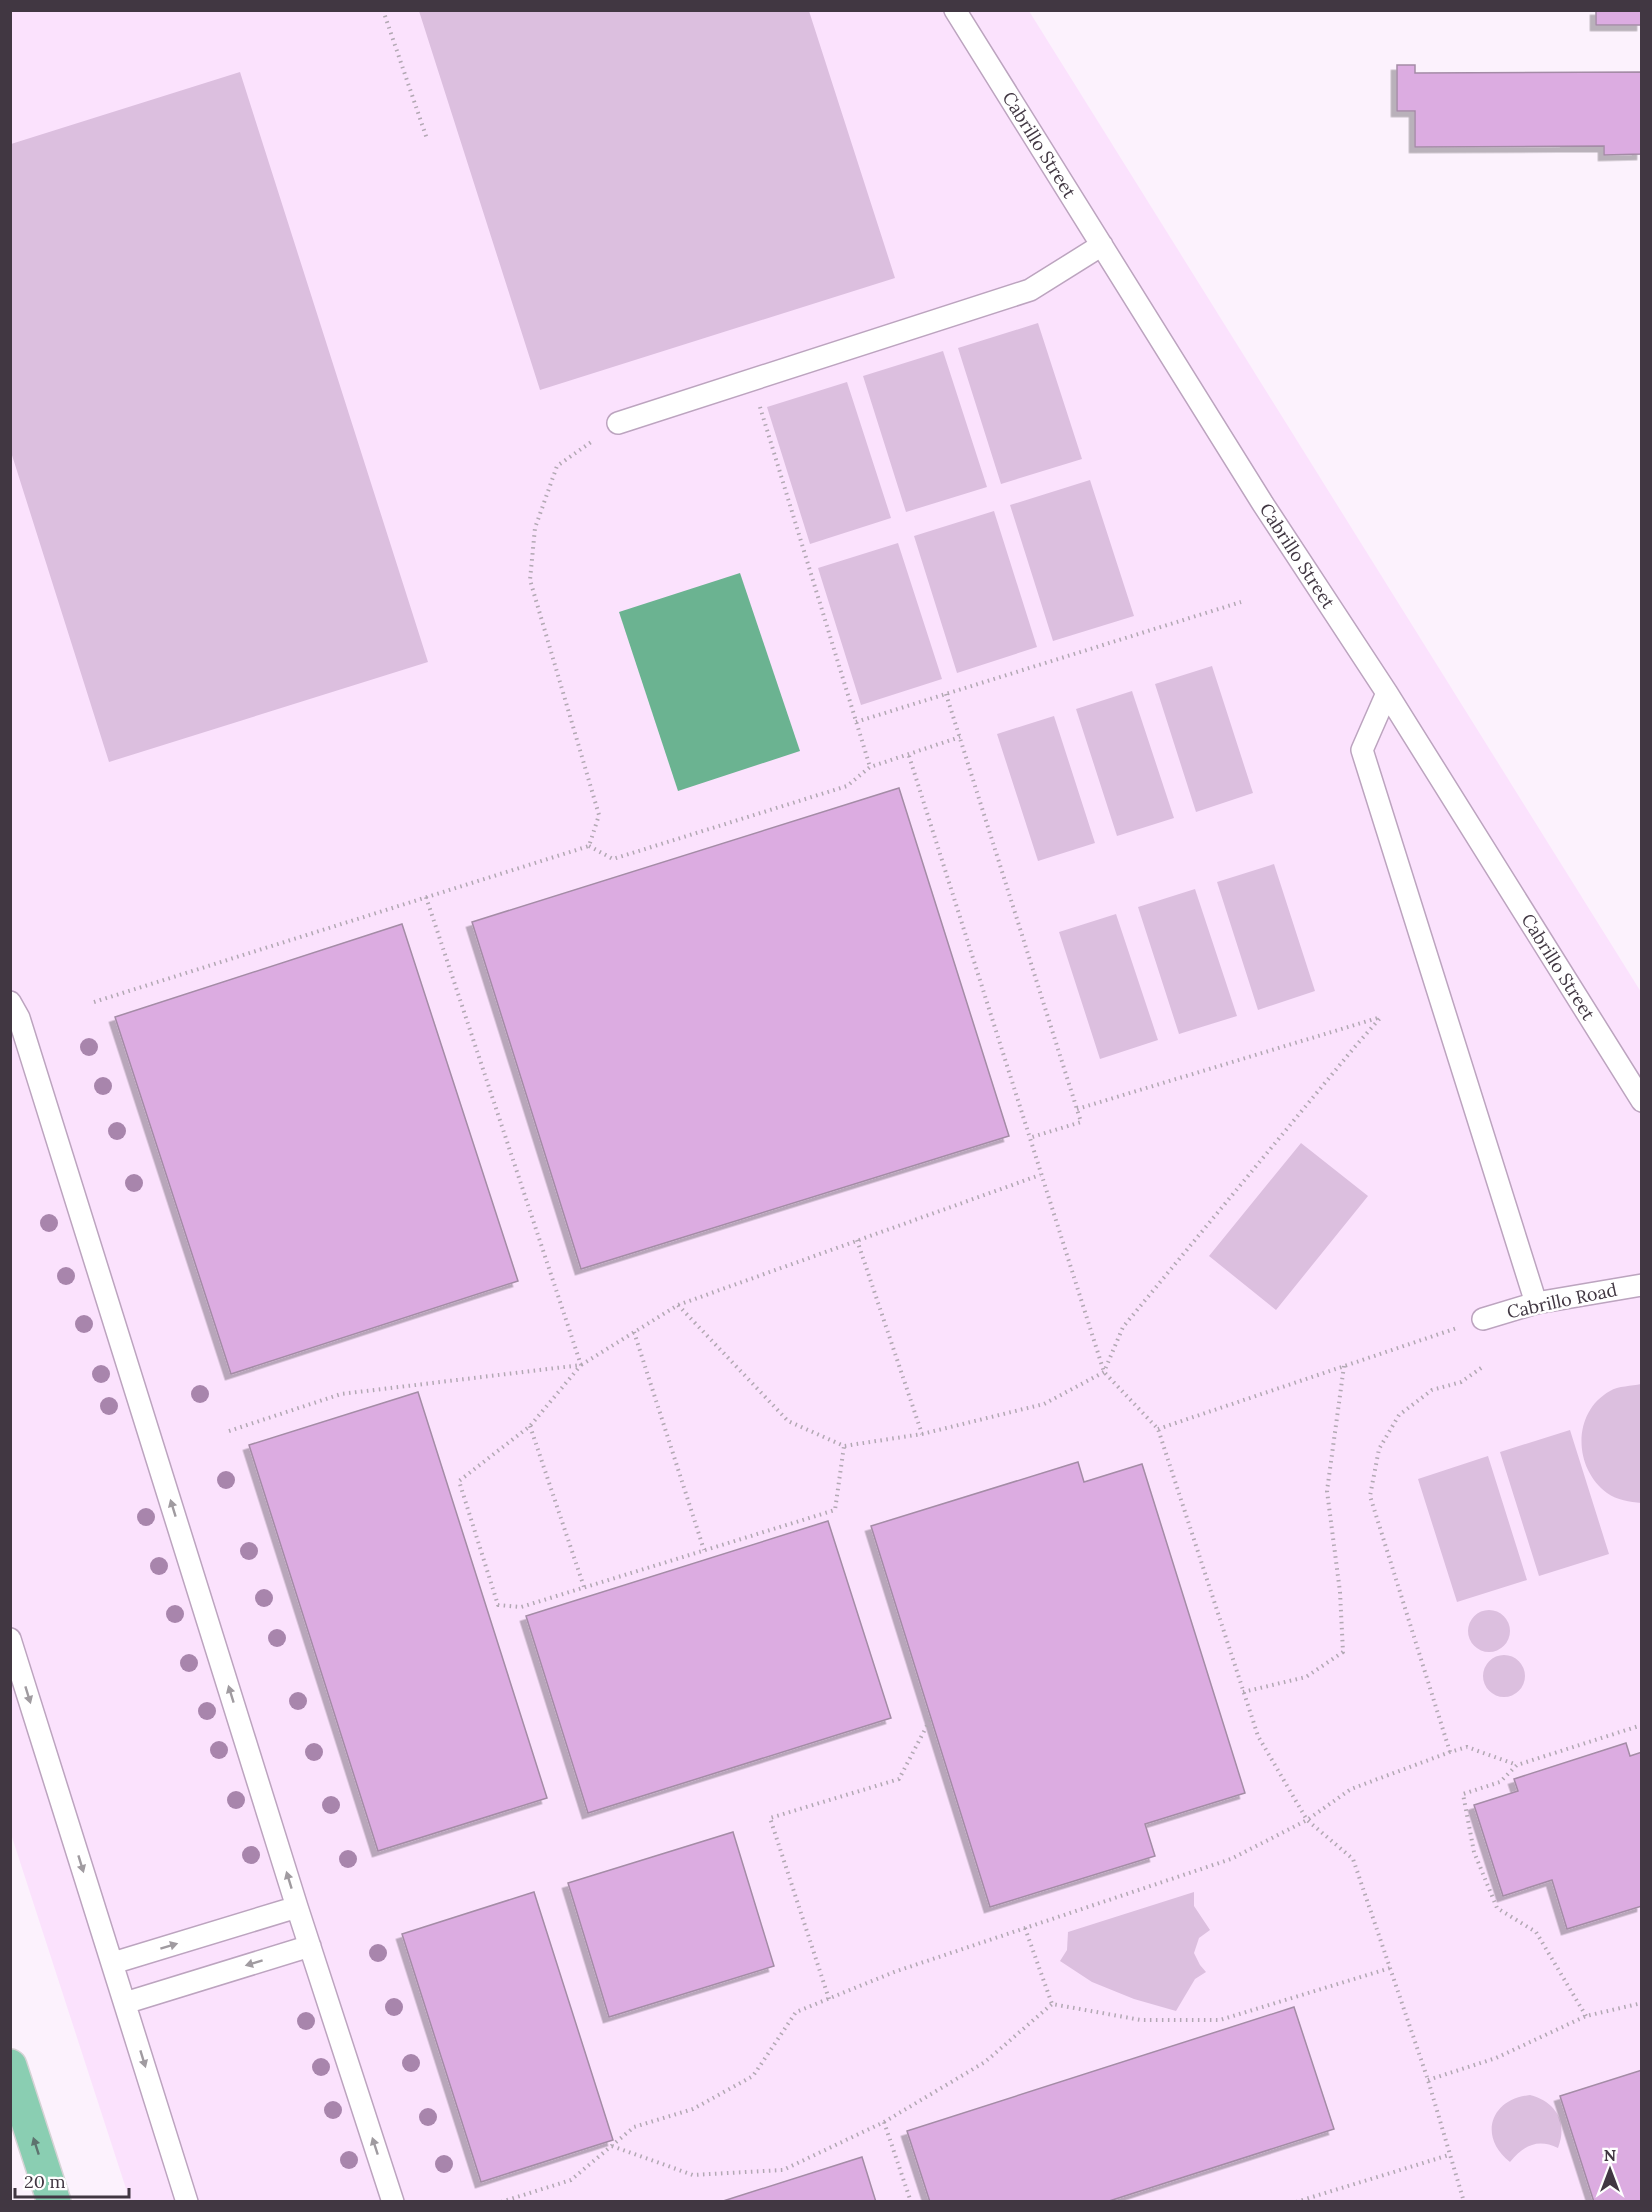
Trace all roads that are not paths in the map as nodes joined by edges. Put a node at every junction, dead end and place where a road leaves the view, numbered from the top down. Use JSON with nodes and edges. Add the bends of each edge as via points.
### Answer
{"nodes":[{"id":1,"x":955,"y":10,"type":"edge"},
{"id":2,"x":1102,"y":245,"type":"junction"},
{"id":3,"x":618,"y":423,"type":"road end"},
{"id":4,"x":1387,"y":693,"type":"junction"},
{"id":5,"x":10,"y":1002,"type":"edge"},
{"id":6,"x":1641,"y":1101,"type":"edge"},
{"id":7,"x":1641,"y":1285,"type":"edge"},
{"id":8,"x":1536,"y":1303,"type":"junction"},
{"id":9,"x":1483,"y":1319,"type":"road end"},
{"id":10,"x":10,"y":1639,"type":"edge"},
{"id":11,"x":297,"y":1907,"type":"junction"},
{"id":12,"x":310,"y":1946,"type":"junction"},
{"id":13,"x":112,"y":1963,"type":"junction"},
{"id":14,"x":125,"y":2003,"type":"junction"},
{"id":15,"x":10,"y":2066,"type":"edge"},
{"id":16,"x":54,"y":2202,"type":"edge"},
{"id":17,"x":188,"y":2202,"type":"edge"},
{"id":18,"x":393,"y":2202,"type":"edge"}],
"edges":[{"from":1,"to":2,"type":"lane","name":"Cabrillo Street"},
{"from":2,"to":3,"type":"lane","via":[[1030,290]]},
{"from":2,"to":4,"type":"lane","name":"Cabrillo Street","via":[[1263,504]]},
{"from":4,"to":6,"type":"lane","name":"Cabrillo Street"},
{"from":4,"to":8,"type":"lane","via":[[1362,750]]},
{"from":11,"to":5,"type":"lane","one_way":true,"via":[[72,1184],[19,1018]]},
{"from":7,"to":8,"type":"lane","name":"Cabrillo Road"},
{"from":8,"to":9,"type":"lane","name":"Cabrillo Road"},
{"from":10,"to":13,"type":"lane","one_way":true},
{"from":11,"to":12,"type":"lane"},
{"from":13,"to":11,"type":"lane","one_way":true},
{"from":12,"to":14,"type":"lane","one_way":true},
{"from":18,"to":12,"type":"lane","one_way":true},
{"from":13,"to":14,"type":"lane"},
{"from":14,"to":17,"type":"lane","one_way":true},
{"from":16,"to":15,"type":"main road","one_way":true}]}
